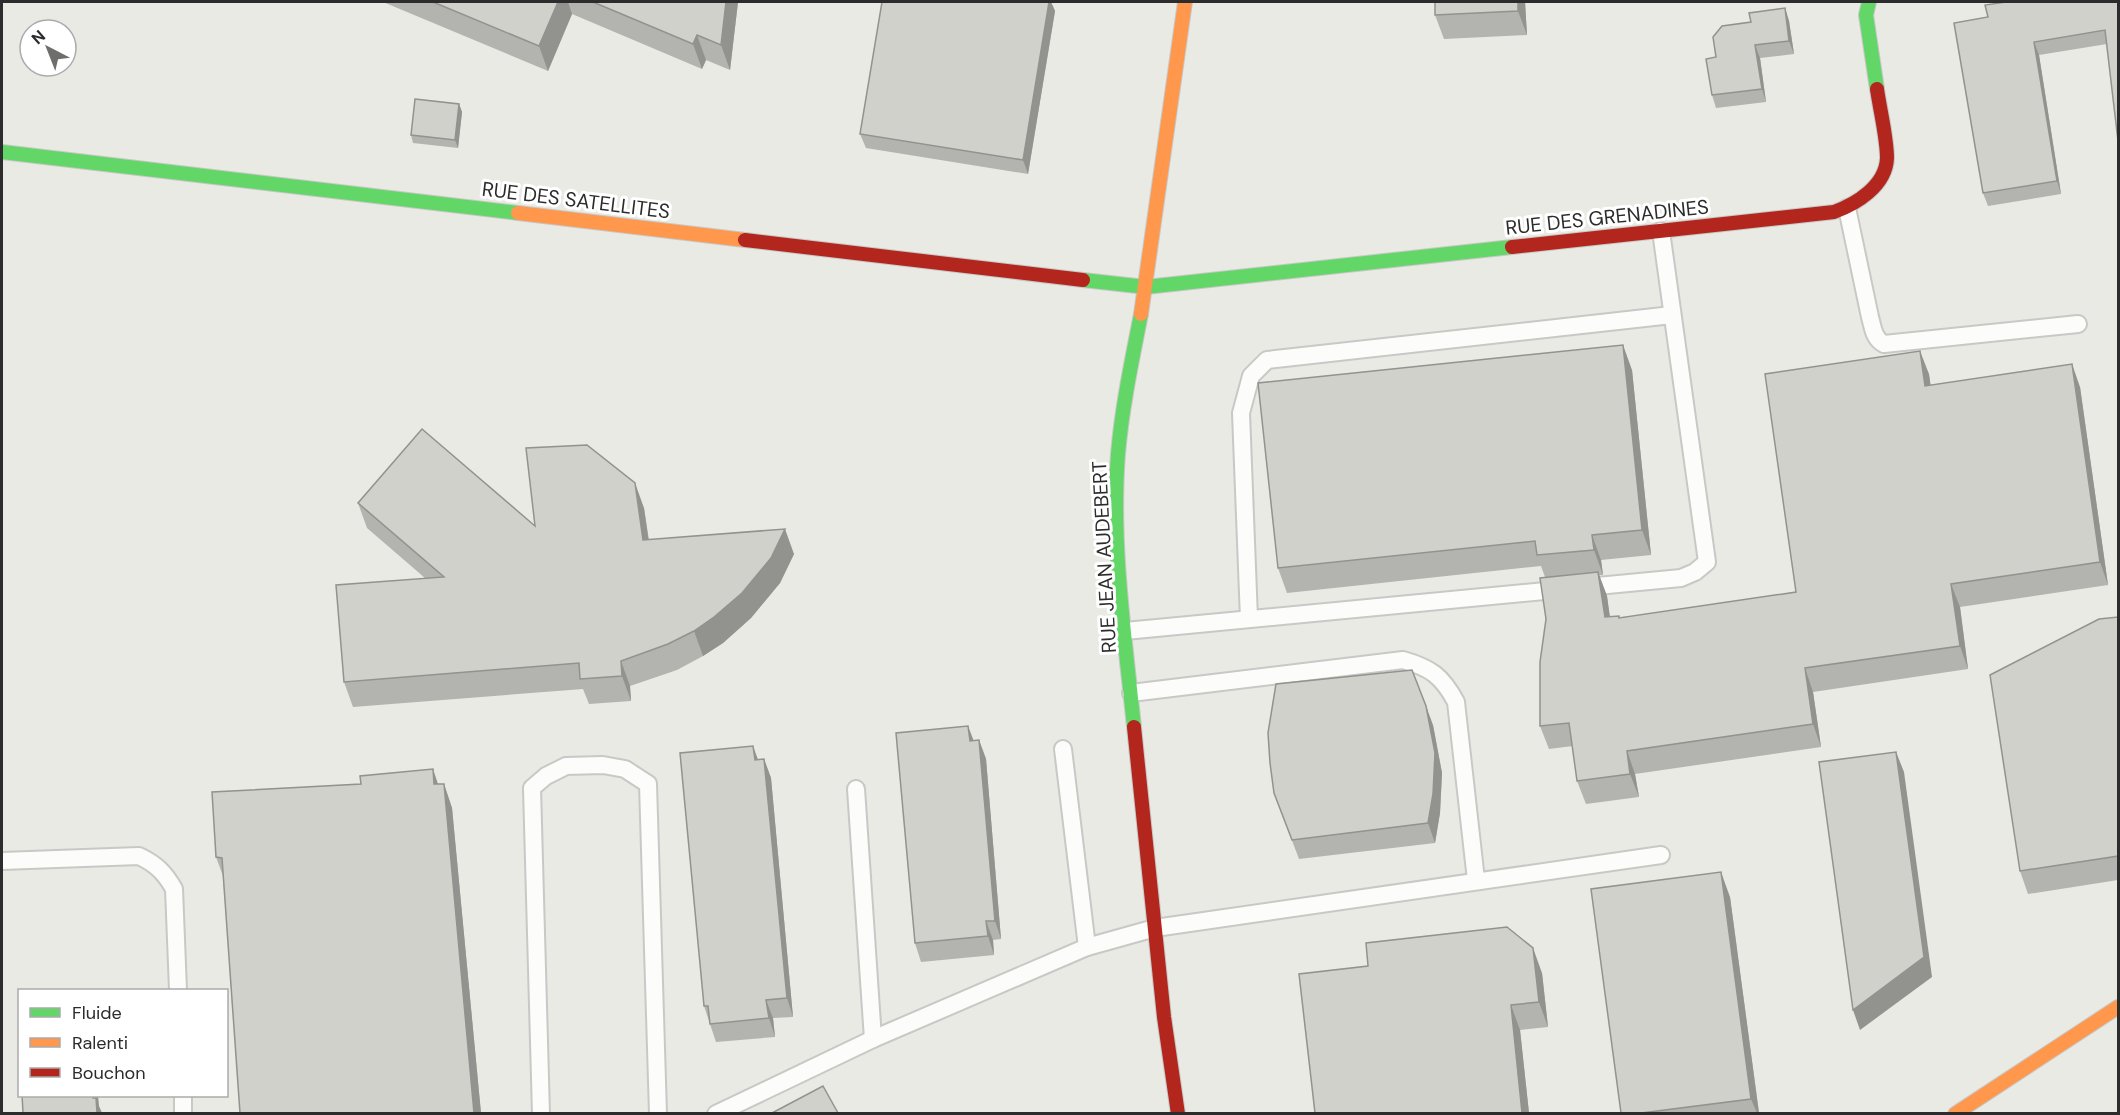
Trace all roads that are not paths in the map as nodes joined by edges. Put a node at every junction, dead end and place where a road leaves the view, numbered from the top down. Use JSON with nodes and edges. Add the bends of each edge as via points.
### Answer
{"nodes":[{"id":1,"x":1185,"y":2,"type":"edge"},
{"id":2,"x":1869,"y":2,"type":"edge"},
{"id":3,"x":2,"y":152,"type":"edge"},
{"id":4,"x":1847,"y":208,"type":"junction"},
{"id":5,"x":1660,"y":231,"type":"junction"},
{"id":6,"x":1146,"y":287,"type":"junction"},
{"id":7,"x":1672,"y":315,"type":"junction"},
{"id":8,"x":2078,"y":324,"type":"dead end"},
{"id":9,"x":1250,"y":619,"type":"junction"},
{"id":10,"x":1125,"y":631,"type":"junction"},
{"id":11,"x":1131,"y":693,"type":"junction"},
{"id":12,"x":1063,"y":749,"type":"dead end"},
{"id":13,"x":856,"y":789,"type":"dead end"},
{"id":14,"x":1661,"y":855,"type":"dead end"},
{"id":15,"x":2,"y":861,"type":"edge"},
{"id":16,"x":1476,"y":880,"type":"junction"},
{"id":17,"x":1155,"y":928,"type":"junction"},
{"id":18,"x":1087,"y":946,"type":"junction"},
{"id":19,"x":178,"y":989,"type":"edge"},
{"id":20,"x":2118,"y":1007,"type":"edge"},
{"id":21,"x":873,"y":1039,"type":"junction"},
{"id":22,"x":183,"y":1097,"type":"edge"},
{"id":23,"x":183,"y":1113,"type":"edge"},
{"id":24,"x":541,"y":1113,"type":"edge"},
{"id":25,"x":658,"y":1113,"type":"edge"},
{"id":26,"x":716,"y":1113,"type":"edge"},
{"id":27,"x":1178,"y":1113,"type":"edge"},
{"id":28,"x":1955,"y":1113,"type":"edge"}],
"edges":[{"from":1,"to":6,"type":"street","name":"RUE JEAN AUDEBERT"},
{"from":2,"to":4,"type":"street","name":"RUE DES GRENADINES","via":[[1866,15],[1887,160],[1874,189]]},
{"from":3,"to":6,"type":"street","name":"RUE DES SATELLITES"},
{"from":4,"to":5,"type":"street","name":"RUE DES GRENADINES"},
{"from":4,"to":8,"type":"lane","via":[[1870,317],[1880,342]]},
{"from":5,"to":6,"type":"street","name":"RUE DES GRENADINES"},
{"from":5,"to":7,"type":"lane"},
{"from":6,"to":10,"type":"street","name":"RUE JEAN AUDEBERT","via":[[1124,399],[1118,455]]},
{"from":7,"to":9,"type":"lane","via":[[1267,360],[1251,376],[1241,413]]},
{"from":7,"to":9,"type":"lane","via":[[1707,562],[1695,572],[1681,578]]},
{"from":9,"to":10,"type":"lane"},
{"from":10,"to":11,"type":"street","name":"RUE JEAN AUDEBERT"},
{"from":11,"to":16,"type":"lane","via":[[1404,660],[1421,665],[1436,674],[1456,702]]},
{"from":11,"to":17,"type":"street","name":"RUE JEAN AUDEBERT"},
{"from":12,"to":18,"type":"lane"},
{"from":13,"to":21,"type":"lane"},
{"from":14,"to":16,"type":"lane"},
{"from":15,"to":19,"type":"lane","via":[[139,856],[154,863],[174,889]]},
{"from":16,"to":17,"type":"lane"},
{"from":17,"to":18,"type":"lane"},
{"from":17,"to":27,"type":"street","name":"RUE JEAN AUDEBERT"},
{"from":18,"to":21,"type":"lane"},
{"from":20,"to":28,"type":"street"},
{"from":21,"to":26,"type":"lane"},
{"from":22,"to":23,"type":"lane"},
{"from":24,"to":25,"type":"lane","via":[[532,788],[566,766],[603,765],[625,769],[648,784]]}]}
